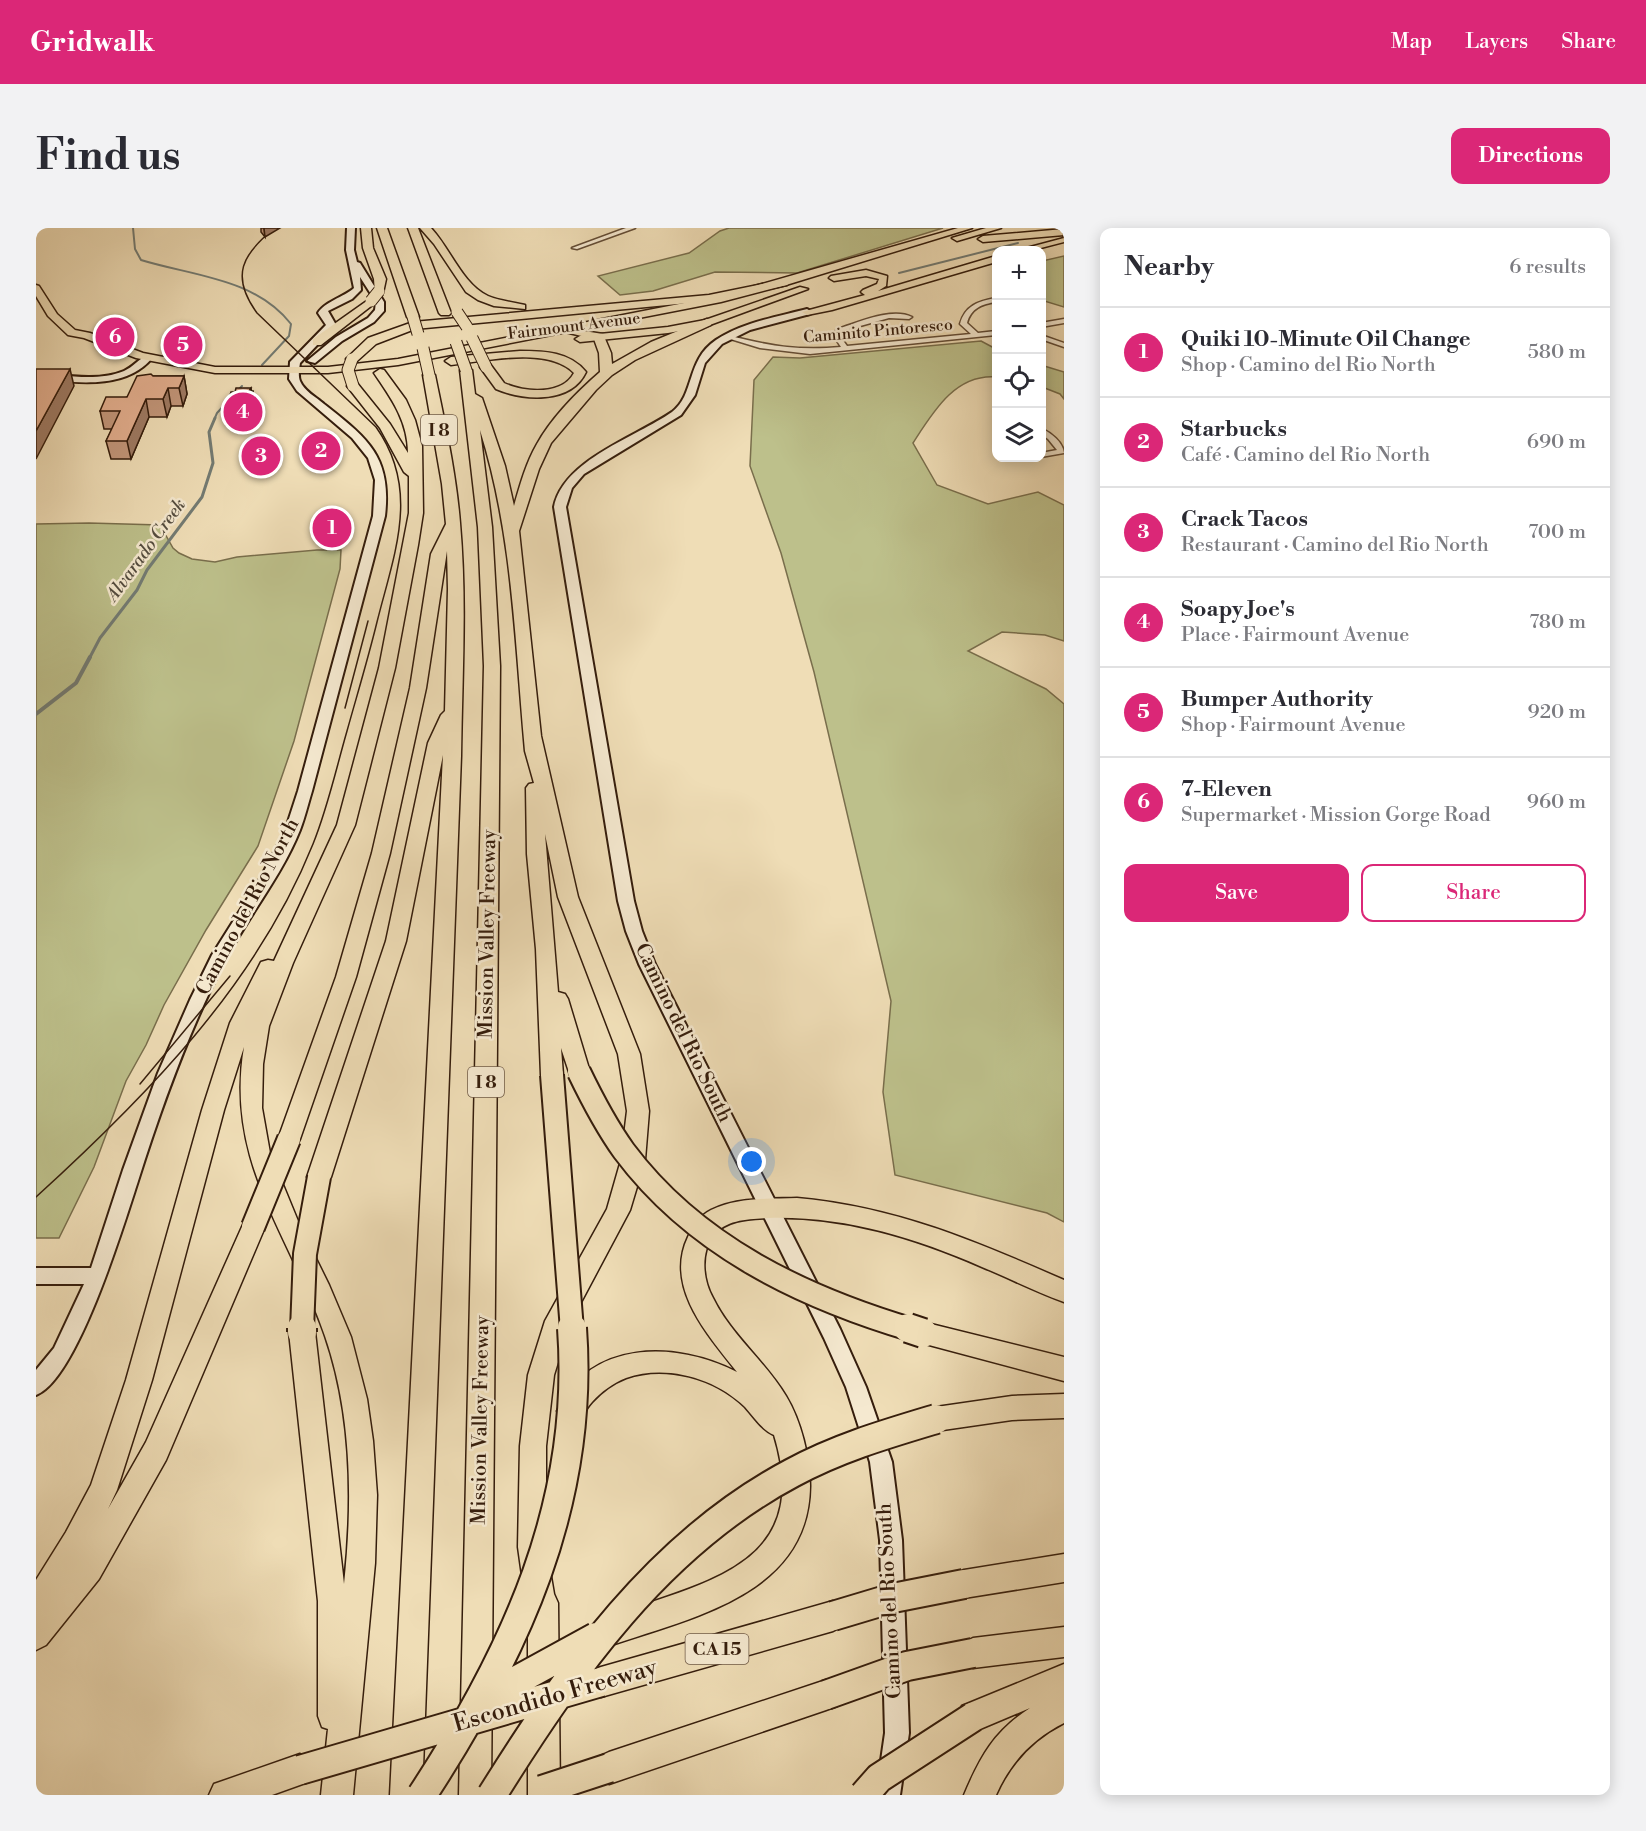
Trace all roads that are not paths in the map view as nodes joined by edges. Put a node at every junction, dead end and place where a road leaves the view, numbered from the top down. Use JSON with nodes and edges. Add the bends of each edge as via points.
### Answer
{"nodes":[{"id":1,"x":351,"y":228,"type":"edge"},
{"id":2,"x":366,"y":228,"type":"edge"},
{"id":3,"x":382,"y":228,"type":"edge"},
{"id":4,"x":413,"y":228,"type":"edge"},
{"id":5,"x":425,"y":228,"type":"edge"},
{"id":6,"x":632,"y":228,"type":"edge"},
{"id":7,"x":968,"y":228,"type":"edge"},
{"id":8,"x":997,"y":228,"type":"edge"},
{"id":9,"x":1064,"y":232,"type":"edge"},
{"id":10,"x":1064,"y":240,"type":"edge"},
{"id":11,"x":1040,"y":246,"type":"edge"},
{"id":12,"x":575,"y":248,"type":"dead end"},
{"id":13,"x":351,"y":254,"type":"junction"},
{"id":14,"x":890,"y":257,"type":"junction"},
{"id":15,"x":992,"y":260,"type":"edge"},
{"id":16,"x":834,"y":278,"type":"junction"},
{"id":17,"x":783,"y":283,"type":"junction"},
{"id":18,"x":36,"y":288,"type":"edge"},
{"id":19,"x":358,"y":288,"type":"junction"},
{"id":20,"x":373,"y":297,"type":"junction"},
{"id":21,"x":992,"y":301,"type":"edge"},
{"id":22,"x":612,"y":307,"type":"junction"},
{"id":23,"x":807,"y":312,"type":"junction"},
{"id":24,"x":451,"y":313,"type":"junction"},
{"id":25,"x":324,"y":315,"type":"junction"},
{"id":26,"x":646,"y":315,"type":"junction"},
{"id":27,"x":909,"y":317,"type":"dead end"},
{"id":28,"x":1064,"y":321,"type":"edge"},
{"id":29,"x":707,"y":323,"type":"junction"},
{"id":30,"x":1046,"y":324,"type":"edge"},
{"id":31,"x":569,"y":330,"type":"junction"},
{"id":32,"x":992,"y":333,"type":"edge"},
{"id":33,"x":632,"y":334,"type":"junction"},
{"id":34,"x":977,"y":335,"type":"junction"},
{"id":35,"x":599,"y":337,"type":"junction"},
{"id":36,"x":727,"y":337,"type":"junction"},
{"id":37,"x":1046,"y":339,"type":"edge"},
{"id":38,"x":317,"y":342,"type":"junction"},
{"id":39,"x":1064,"y":345,"type":"edge"},
{"id":40,"x":845,"y":348,"type":"junction"},
{"id":41,"x":145,"y":362,"type":"junction"},
{"id":42,"x":467,"y":366,"type":"junction"},
{"id":43,"x":380,"y":373,"type":"junction"},
{"id":44,"x":606,"y":373,"type":"junction"},
{"id":45,"x":293,"y":375,"type":"junction"},
{"id":46,"x":36,"y":376,"type":"edge"},
{"id":47,"x":1046,"y":433,"type":"edge"},
{"id":48,"x":1063,"y":452,"type":"edge"},
{"id":49,"x":1046,"y":454,"type":"edge"},
{"id":50,"x":416,"y":485,"type":"junction"},
{"id":51,"x":453,"y":524,"type":"junction"},
{"id":52,"x":512,"y":531,"type":"junction"},
{"id":53,"x":454,"y":703,"type":"junction"},
{"id":54,"x":533,"y":738,"type":"junction"},
{"id":55,"x":348,"y":809,"type":"junction"},
{"id":56,"x":565,"y":1074,"type":"junction"},
{"id":57,"x":769,"y":1208,"type":"junction"},
{"id":58,"x":36,"y":1276,"type":"edge"},
{"id":59,"x":98,"y":1276,"type":"junction"},
{"id":60,"x":1064,"y":1291,"type":"edge"},
{"id":61,"x":1064,"y":1369,"type":"edge"},
{"id":62,"x":36,"y":1386,"type":"edge"},
{"id":63,"x":1064,"y":1406,"type":"edge"},
{"id":64,"x":789,"y":1438,"type":"junction"},
{"id":65,"x":1064,"y":1568,"type":"edge"},
{"id":66,"x":893,"y":1599,"type":"junction"},
{"id":67,"x":36,"y":1606,"type":"edge"},
{"id":68,"x":543,"y":1618,"type":"junction"},
{"id":69,"x":36,"y":1635,"type":"edge"},
{"id":70,"x":1064,"y":1642,"type":"edge"},
{"id":71,"x":1064,"y":1679,"type":"edge"},
{"id":72,"x":1064,"y":1708,"type":"edge"},
{"id":73,"x":415,"y":1737,"type":"junction"},
{"id":74,"x":536,"y":1794,"type":"edge"},
{"id":75,"x":225,"y":1795,"type":"edge"},
{"id":76,"x":336,"y":1795,"type":"edge"},
{"id":77,"x":406,"y":1795,"type":"edge"},
{"id":78,"x":422,"y":1795,"type":"edge"},
{"id":79,"x":475,"y":1795,"type":"edge"},
{"id":80,"x":492,"y":1795,"type":"edge"},
{"id":81,"x":864,"y":1795,"type":"edge"},
{"id":82,"x":888,"y":1795,"type":"edge"},
{"id":83,"x":980,"y":1795,"type":"edge"}],
"edges":[{"from":1,"to":13,"type":"street"},
{"from":2,"to":20,"type":"highway","via":[[368,248],[380,279]]},
{"from":3,"to":51,"type":"highway","name":"Mission Valley Freeway","number":"I 8","bridge":true,"via":[[423,348]]},
{"from":4,"to":24,"type":"highway","via":[[432,281]]},
{"from":5,"to":22,"type":"highway","via":[[467,288],[488,301],[519,307]]},
{"from":6,"to":12,"type":"street"},
{"from":7,"to":17,"type":"main road","name":"Fairmount Avenue"},
{"from":8,"to":14,"type":"main road","name":"Fairmount Avenue"},
{"from":9,"to":14,"type":"main road","via":[[992,238]]},
{"from":10,"to":11,"type":"main road"},
{"from":13,"to":19,"type":"street"},
{"from":13,"to":20,"type":"street"},
{"from":14,"to":16,"type":"main road","name":"Fairmount Avenue"},
{"from":15,"to":23,"type":"main road"},
{"from":16,"to":23,"type":"main road","via":[[874,273],[884,282]]},
{"from":16,"to":29,"type":"main road","name":"Fairmount Avenue"},
{"from":17,"to":22,"type":"highway","via":[[709,298]]},
{"from":17,"to":26,"type":"main road","name":"Fairmount Avenue"},
{"from":18,"to":41,"type":"main road","name":"Fairmount Avenue","via":[[53,316],[72,333],[86,335]]},
{"from":19,"to":20,"type":"street"},
{"from":19,"to":25,"type":"street","via":[[326,308]]},
{"from":20,"to":25,"type":"highway","via":[[346,316]]},
{"from":20,"to":38,"type":"highway"},
{"from":20,"to":45,"type":"street","via":[[380,302],[376,315]]},
{"from":21,"to":34,"type":"street","via":[[981,302],[965,316],[963,324]]},
{"from":22,"to":50,"type":"highway","bridge":true,"via":[[413,326],[372,340],[352,359],[348,370],[353,386],[400,445]]},
{"from":23,"to":36,"type":"street","name":"Camino del Rio South"},
{"from":24,"to":42,"type":"highway","name":"Mission Valley Freeway","number":"I 8","bridge":true,"via":[[451,329]]},
{"from":24,"to":42,"type":"highway","bridge":true,"via":[[469,333]]},
{"from":25,"to":38,"type":"street","via":[[331,326]]},
{"from":26,"to":31,"type":"main road","name":"Fairmount Avenue"},
{"from":26,"to":33,"type":"main road","via":[[619,326]]},
{"from":27,"to":40,"type":"street","via":[[889,316],[839,330],[836,336]]},
{"from":28,"to":30,"type":"street"},
{"from":29,"to":33,"type":"main road","name":"Fairmount Avenue"},
{"from":29,"to":44,"type":"highway","via":[[643,349]]},
{"from":31,"to":35,"type":"highway"},
{"from":31,"to":45,"type":"main road","name":"Fairmount Avenue","via":[[398,362]]},
{"from":32,"to":34,"type":"street","name":"Caminito Pintoresco"},
{"from":33,"to":35,"type":"main road","name":"Fairmount Avenue"},
{"from":34,"to":40,"type":"street","name":"Caminito Pintoresco"},
{"from":35,"to":42,"type":"main road","name":"Fairmount Avenue","via":[[530,345]]},
{"from":35,"to":44,"type":"highway"},
{"from":36,"to":40,"type":"street","name":"Caminito Pintoresco","via":[[797,352]]},
{"from":36,"to":57,"type":"street","name":"Camino del Rio South","via":[[702,356],[688,404],[580,472],[568,483],[560,507],[634,931],[646,964]]},
{"from":37,"to":39,"type":"street"},
{"from":38,"to":45,"type":"street","via":[[295,362]]},
{"from":41,"to":45,"type":"main road","name":"Fairmount Avenue","via":[[208,376]]},
{"from":41,"to":46,"type":"street","via":[[127,374],[111,377]]},
{"from":42,"to":42,"type":"highway","via":[[544,354],[571,362],[580,372],[570,386],[525,393],[501,386]]},
{"from":42,"to":43,"type":"main road","name":"Fairmount Avenue"},
{"from":42,"to":52,"type":"highway","via":[[489,432]]},
{"from":42,"to":79,"type":"highway","name":"Mission Valley Freeway","number":"I 8","via":[[485,527],[492,666]]},
{"from":43,"to":45,"type":"main road","name":"Fairmount Avenue"},
{"from":43,"to":50,"type":"highway","via":[[409,420],[415,446]]},
{"from":44,"to":52,"type":"highway","via":[[547,437]]},
{"from":45,"to":59,"type":"street","name":"Camino del Rio North","via":[[300,389],[371,456],[381,481],[379,516],[292,831],[198,1000],[141,1144]]},
{"from":47,"to":48,"type":"street"},
{"from":48,"to":49,"type":"street"},
{"from":50,"to":55,"type":"highway","via":[[414,524],[387,668]]},
{"from":51,"to":53,"type":"highway","name":"Mission Valley Freeway","number":"I 8"},
{"from":51,"to":69,"type":"highway","bridge":true,"via":[[438,554],[418,688],[381,853],[346,978],[289,1139],[156,1451],[89,1569]]},
{"from":52,"to":54,"type":"highway"},
{"from":53,"to":76,"type":"highway","bridge":true,"via":[[438,743],[388,968],[319,1177],[303,1259],[302,1332],[332,1601]]},
{"from":53,"to":77,"type":"highway","name":"Mission Valley Freeway","number":"I 8"},
{"from":54,"to":56,"type":"highway","via":[[536,854]]},
{"from":54,"to":68,"type":"highway","via":[[568,897],[629,1054],[638,1111],[633,1160],[618,1210],[558,1321],[538,1393],[532,1465],[532,1547]]},
{"from":55,"to":67,"type":"highway","via":[[339,819],[241,1023],[124,1432],[103,1490]]},
{"from":55,"to":76,"type":"highway","via":[[346,825],[258,1026],[251,1108],[259,1153],[338,1337],[360,1442],[361,1563]]},
{"from":56,"to":61,"type":"highway","bridge":true,"via":[[626,1155],[676,1208],[722,1244],[843,1308]]},
{"from":56,"to":78,"type":"highway","bridge":true,"via":[[574,1400],[564,1484],[534,1589],[518,1629],[481,1701]]},
{"from":57,"to":60,"type":"highway","via":[[806,1206],[935,1236]]},
{"from":57,"to":64,"type":"highway","via":[[732,1211],[711,1222],[696,1245],[692,1271],[705,1306],[777,1404]]},
{"from":57,"to":66,"type":"street","name":"Camino del Rio South","via":[[851,1377],[880,1462],[891,1540]]},
{"from":58,"to":59,"type":"street"},
{"from":59,"to":62,"type":"street","name":"Camino del Rio North","via":[[60,1354]]},
{"from":63,"to":80,"type":"highway","bridge":true,"via":[[1012,1408],[936,1419],[869,1437],[814,1460],[735,1506],[689,1542],[625,1607],[530,1733]]},
{"from":64,"to":68,"type":"highway","via":[[747,1392],[698,1366],[648,1362],[622,1368],[600,1380],[585,1391],[564,1419],[555,1449]]},
{"from":64,"to":73,"type":"highway","bridge":true,"via":[[798,1469],[798,1498],[787,1531],[763,1562],[735,1584],[717,1592],[600,1634]]},
{"from":65,"to":66,"type":"highway","name":"Escondido Freeway","number":"CA 15","bridge":true},
{"from":66,"to":73,"type":"highway","name":"Escondido Freeway","number":"CA 15","bridge":true},
{"from":66,"to":82,"type":"street","name":"Camino del Rio South","via":[[897,1734]]},
{"from":68,"to":74,"type":"highway"},
{"from":70,"to":74,"type":"highway","bridge":true,"via":[[908,1666]]},
{"from":71,"to":81,"type":"highway","bridge":true,"via":[[973,1718],[879,1778]]},
{"from":72,"to":83,"type":"highway","via":[[1053,1711],[1024,1732],[999,1757]]},
{"from":73,"to":75,"type":"highway","name":"Escondido Freeway","number":"CA 15","bridge":true}]}
